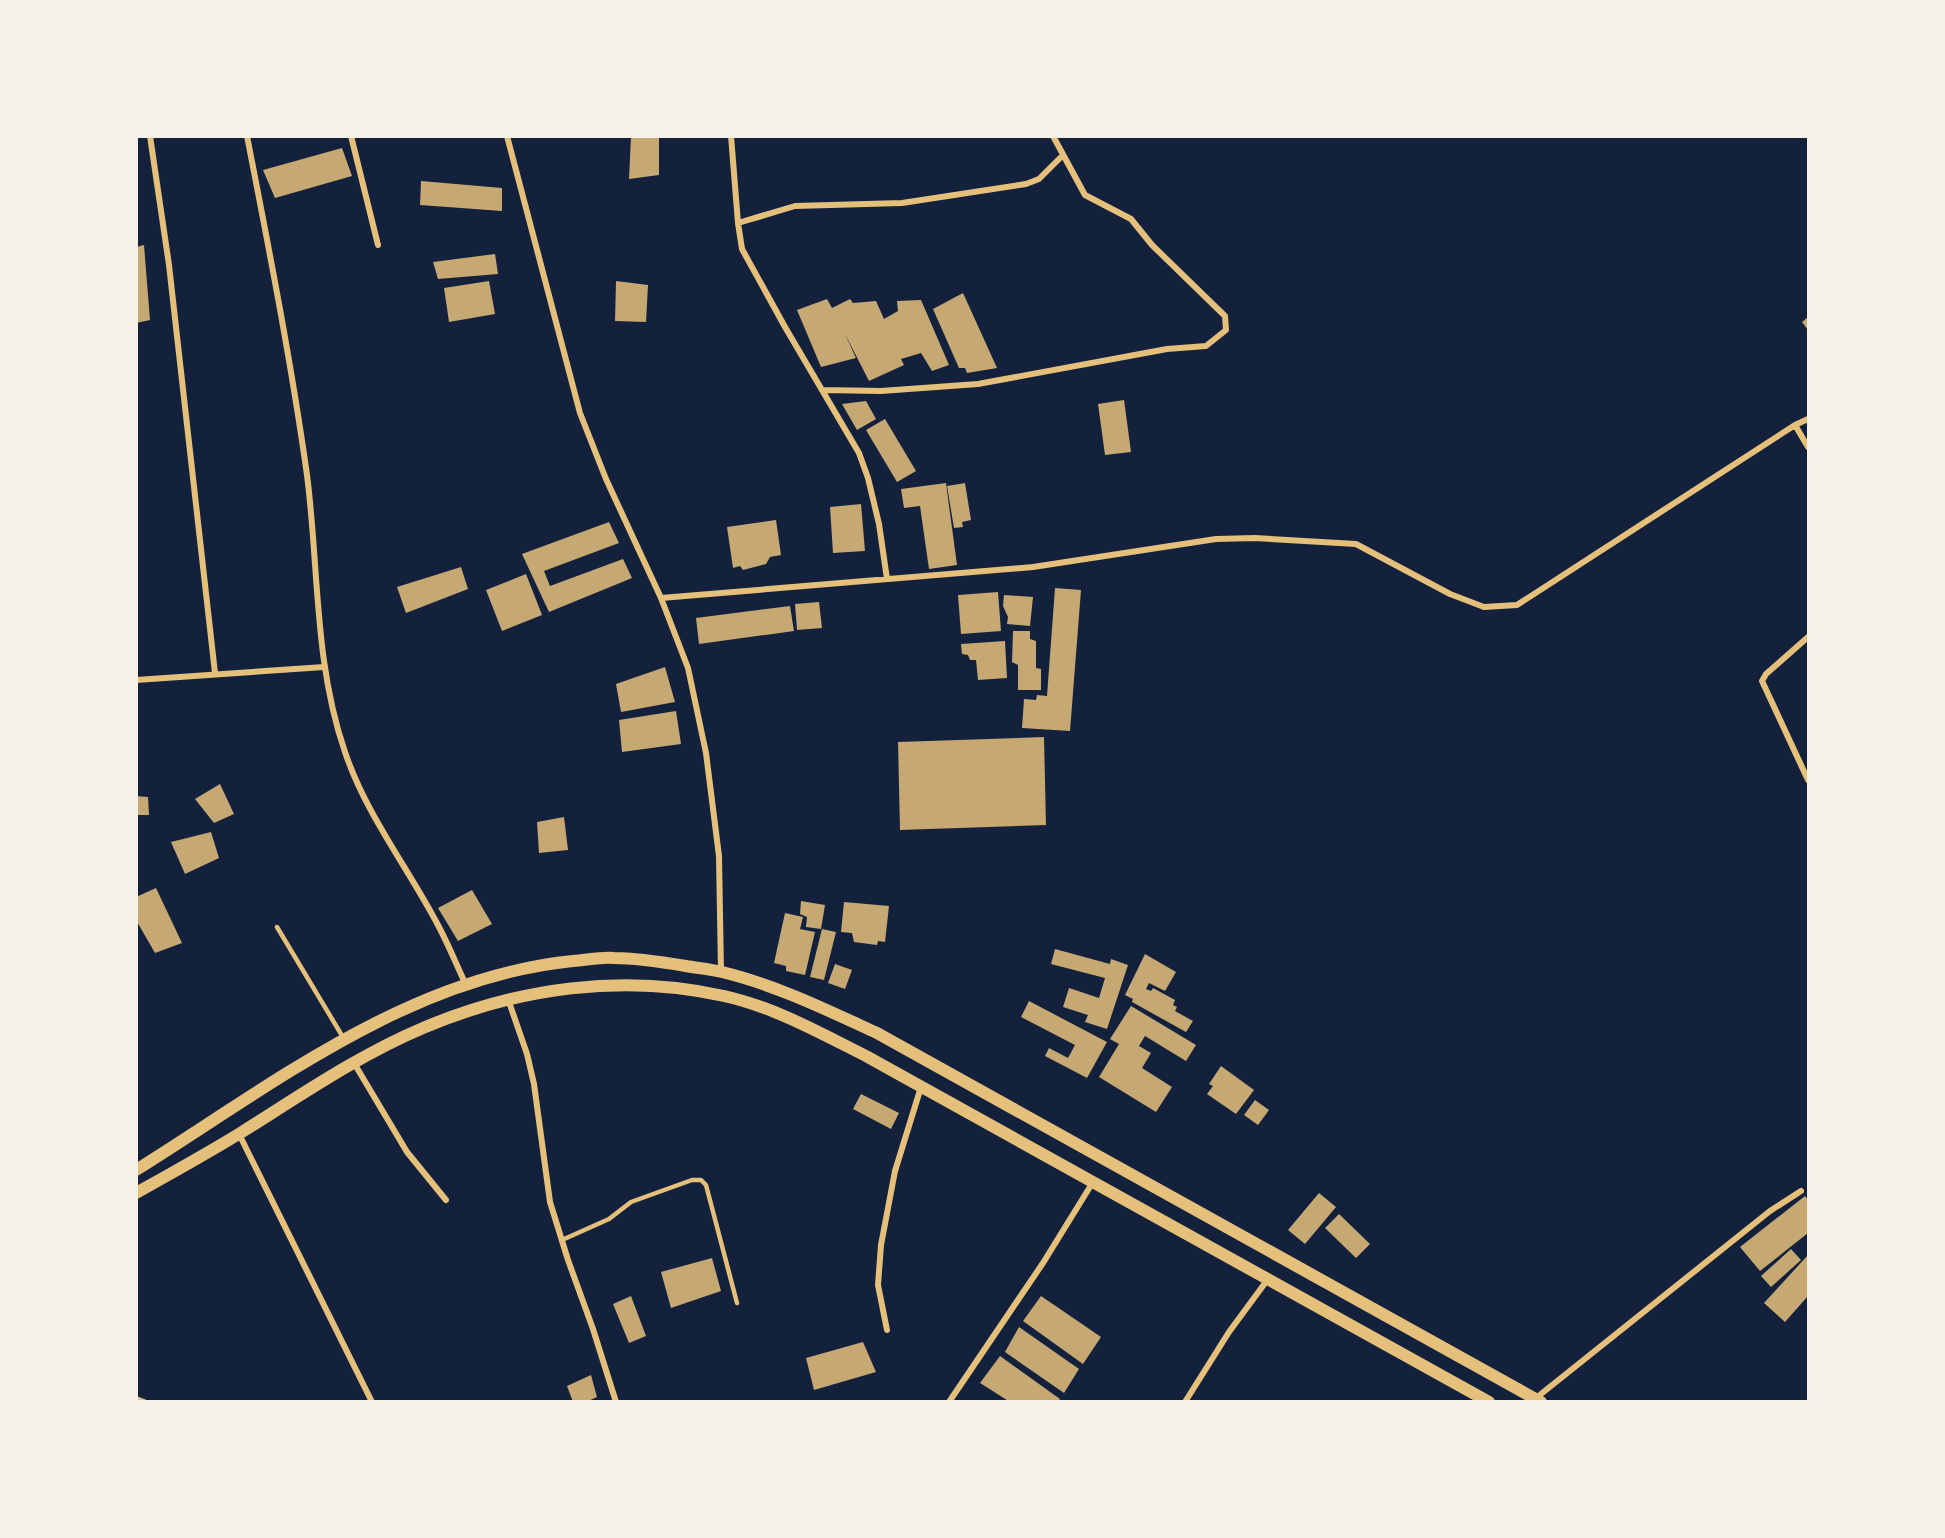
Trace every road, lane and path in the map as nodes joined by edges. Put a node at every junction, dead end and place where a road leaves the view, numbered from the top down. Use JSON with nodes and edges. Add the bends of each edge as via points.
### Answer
{"nodes":[{"id":1,"x":150,"y":136,"type":"edge"},
{"id":2,"x":247,"y":136,"type":"edge"},
{"id":3,"x":351,"y":136,"type":"edge"},
{"id":4,"x":507,"y":136,"type":"edge"},
{"id":5,"x":731,"y":136,"type":"edge"},
{"id":6,"x":1053,"y":136,"type":"edge"},
{"id":7,"x":1063,"y":155,"type":"junction"},
{"id":8,"x":738,"y":223,"type":"junction"},
{"id":9,"x":378,"y":244,"type":"dead end"},
{"id":10,"x":822,"y":390,"type":"junction"},
{"id":11,"x":1809,"y":419,"type":"edge"},
{"id":12,"x":1795,"y":425,"type":"junction"},
{"id":13,"x":1809,"y":447,"type":"edge"},
{"id":14,"x":887,"y":579,"type":"junction"},
{"id":15,"x":661,"y":598,"type":"junction"},
{"id":16,"x":1809,"y":637,"type":"edge"},
{"id":17,"x":324,"y":667,"type":"junction"},
{"id":18,"x":214,"y":674,"type":"junction"},
{"id":19,"x":136,"y":680,"type":"edge"},
{"id":20,"x":1809,"y":780,"type":"edge"},
{"id":21,"x":277,"y":927,"type":"dead end"},
{"id":22,"x":721,"y":972,"type":"junction"},
{"id":23,"x":466,"y":985,"type":"junction"},
{"id":24,"x":507,"y":999,"type":"junction"},
{"id":25,"x":344,"y":1040,"type":"junction"},
{"id":26,"x":354,"y":1063,"type":"junction"},
{"id":27,"x":921,"y":1087,"type":"junction"},
{"id":28,"x":240,"y":1134,"type":"junction"},
{"id":29,"x":136,"y":1170,"type":"edge"},
{"id":30,"x":1094,"y":1182,"type":"junction"},
{"id":31,"x":1801,"y":1191,"type":"dead end"},
{"id":32,"x":136,"y":1193,"type":"edge"},
{"id":33,"x":446,"y":1200,"type":"dead end"},
{"id":34,"x":562,"y":1240,"type":"junction"},
{"id":35,"x":1268,"y":1278,"type":"junction"},
{"id":36,"x":737,"y":1303,"type":"dead end"},
{"id":37,"x":887,"y":1330,"type":"dead end"},
{"id":38,"x":136,"y":1399,"type":"edge"},
{"id":39,"x":1538,"y":1400,"type":"edge"},
{"id":40,"x":144,"y":1401,"type":"edge"},
{"id":41,"x":372,"y":1401,"type":"edge"},
{"id":42,"x":616,"y":1401,"type":"edge"},
{"id":43,"x":949,"y":1401,"type":"edge"},
{"id":44,"x":1185,"y":1401,"type":"edge"},
{"id":45,"x":1489,"y":1401,"type":"edge"}],
"edges":[{"from":1,"to":18,"type":"street","via":[[169,265]]},
{"from":2,"to":17,"type":"street","via":[[284,327],[307,477]]},
{"from":3,"to":9,"type":"street"},
{"from":4,"to":15,"type":"street","via":[[580,413]]},
{"from":5,"to":8,"type":"street"},
{"from":6,"to":7,"type":"street"},
{"from":7,"to":8,"type":"street","via":[[1039,179],[1026,184],[902,203],[795,206]]},
{"from":7,"to":10,"type":"street","via":[[1085,195],[1131,219],[1152,245],[1225,316],[1226,330],[1206,346],[1167,348],[978,384],[881,391]]},
{"from":8,"to":10,"type":"street","via":[[742,249]]},
{"from":10,"to":14,"type":"street","via":[[859,453],[868,478]]},
{"from":11,"to":12,"type":"street"},
{"from":12,"to":13,"type":"street"},
{"from":12,"to":14,"type":"street","via":[[1517,605],[1484,608],[1356,544],[1255,538],[1216,539],[1033,567]]},
{"from":14,"to":15,"type":"street"},
{"from":15,"to":22,"type":"street","via":[[688,668],[706,753],[719,856]]},
{"from":16,"to":20,"type":"street","via":[[1762,681]]},
{"from":17,"to":18,"type":"street"},
{"from":17,"to":23,"type":"street","via":[[345,754]]},
{"from":18,"to":19,"type":"street"},
{"from":21,"to":25,"type":"lane"},
{"from":22,"to":23,"type":"main road","via":[[612,958],[511,971]]},
{"from":22,"to":39,"type":"main road","via":[[799,998],[877,1033]]},
{"from":23,"to":25,"type":"main road","via":[[416,1004]]},
{"from":24,"to":26,"type":"main road","via":[[422,1029]]},
{"from":24,"to":27,"type":"main road","via":[[614,984],[644,984],[726,996],[789,1017]]},
{"from":24,"to":34,"type":"street","via":[[534,1084],[550,1202]]},
{"from":25,"to":29,"type":"main road"},
{"from":26,"to":28,"type":"main road"},
{"from":26,"to":33,"type":"street","via":[[407,1152]]},
{"from":27,"to":30,"type":"main road"},
{"from":27,"to":37,"type":"street","via":[[895,1171],[881,1245],[878,1285]]},
{"from":28,"to":32,"type":"main road"},
{"from":28,"to":41,"type":"street"},
{"from":30,"to":35,"type":"main road"},
{"from":30,"to":43,"type":"street"},
{"from":31,"to":39,"type":"street","via":[[1770,1211]]},
{"from":34,"to":36,"type":"lane","via":[[609,1219],[632,1202],[701,1180],[706,1185]]},
{"from":34,"to":42,"type":"street"},
{"from":35,"to":44,"type":"street"},
{"from":35,"to":45,"type":"main road"},
{"from":38,"to":40,"type":"street"}]}
